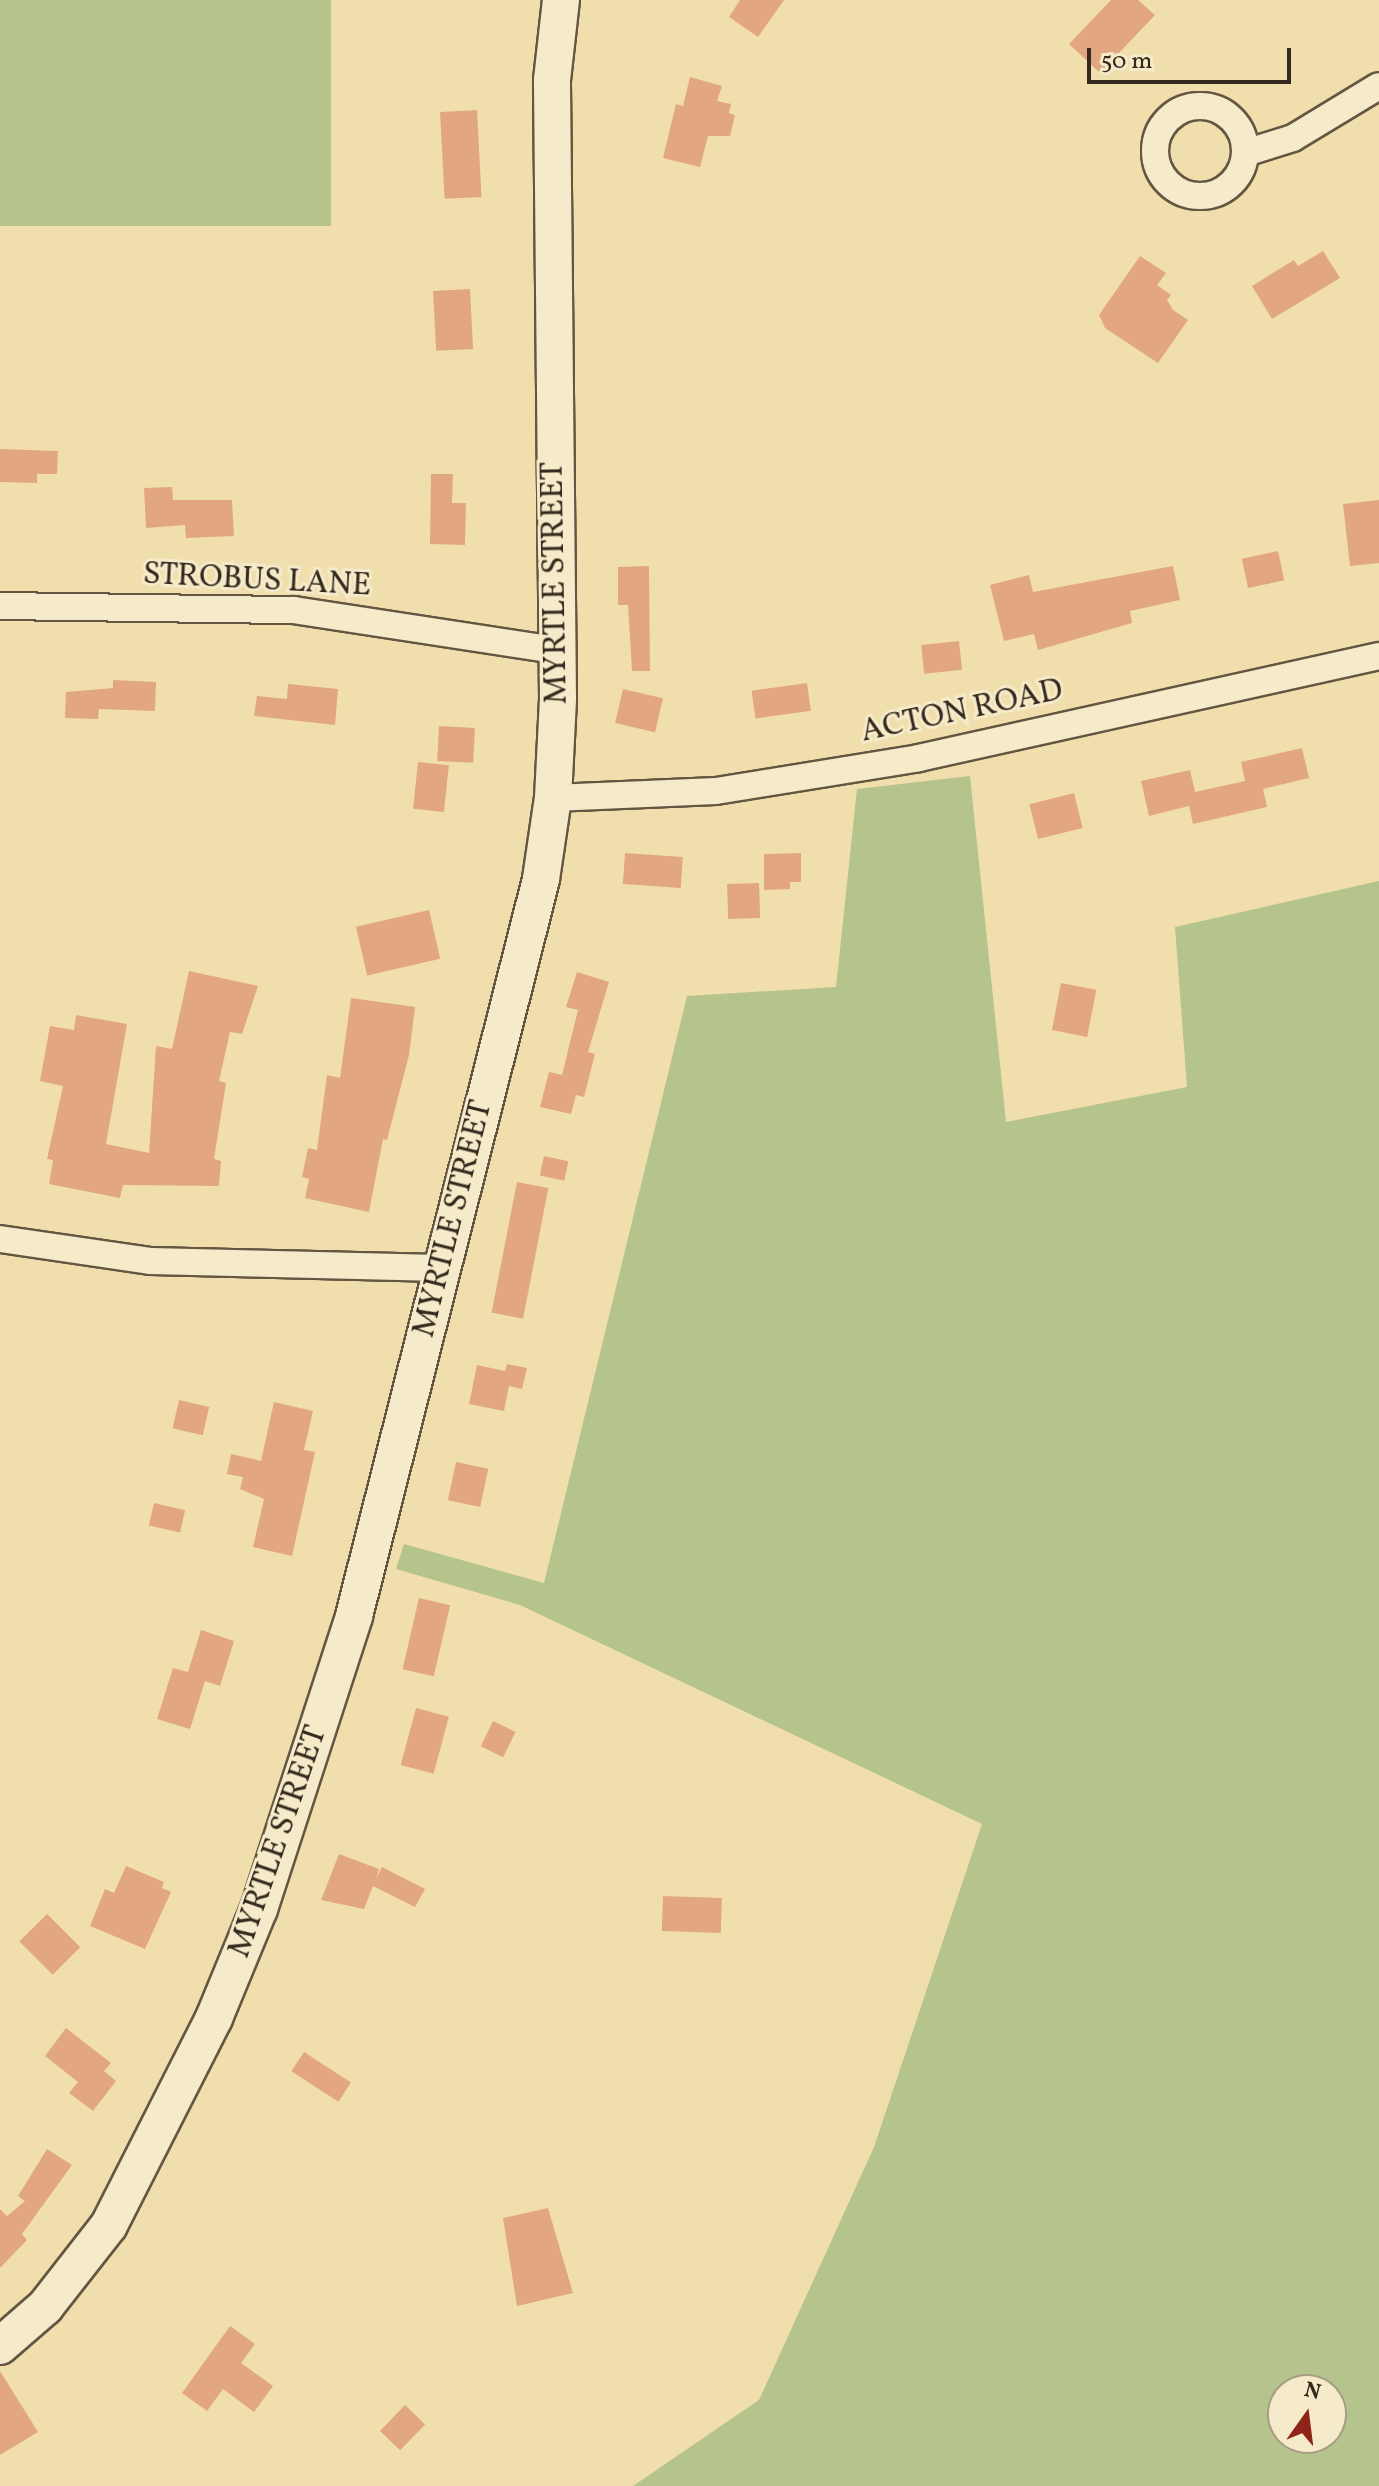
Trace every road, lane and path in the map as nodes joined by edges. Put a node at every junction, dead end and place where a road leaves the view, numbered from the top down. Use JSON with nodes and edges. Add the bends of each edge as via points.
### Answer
{"nodes":[{"id":1,"x":561,"y":0,"type":"edge"},
{"id":2,"x":1379,"y":86,"type":"edge"},
{"id":3,"x":1245,"y":153,"type":"dead end"},
{"id":4,"x":0,"y":606,"type":"edge"},
{"id":5,"x":556,"y":650,"type":"junction"},
{"id":6,"x":1379,"y":656,"type":"edge"},
{"id":7,"x":553,"y":798,"type":"junction"},
{"id":8,"x":0,"y":1239,"type":"edge"},
{"id":9,"x":440,"y":1268,"type":"junction"},
{"id":10,"x":0,"y":2346,"type":"edge"}],
"edges":[{"from":1,"to":5,"type":"street","name":"MYRTLE STREET","via":[[552,80]]},
{"from":2,"to":3,"type":"street","via":[[1293,138]]},
{"from":4,"to":5,"type":"street","name":"STROBUS LANE","via":[[294,610]]},
{"from":5,"to":7,"type":"street","name":"MYRTLE STREET"},
{"from":6,"to":7,"type":"street","name":"ACTON ROAD","via":[[919,758],[716,791]]},
{"from":7,"to":9,"type":"street","name":"MYRTLE STREET","via":[[534,906]]},
{"from":8,"to":9,"type":"street","via":[[151,1261]]},
{"from":9,"to":10,"type":"street","name":"MYRTLE STREET","via":[[354,1616],[238,1964],[109,2225],[45,2307]]}]}
